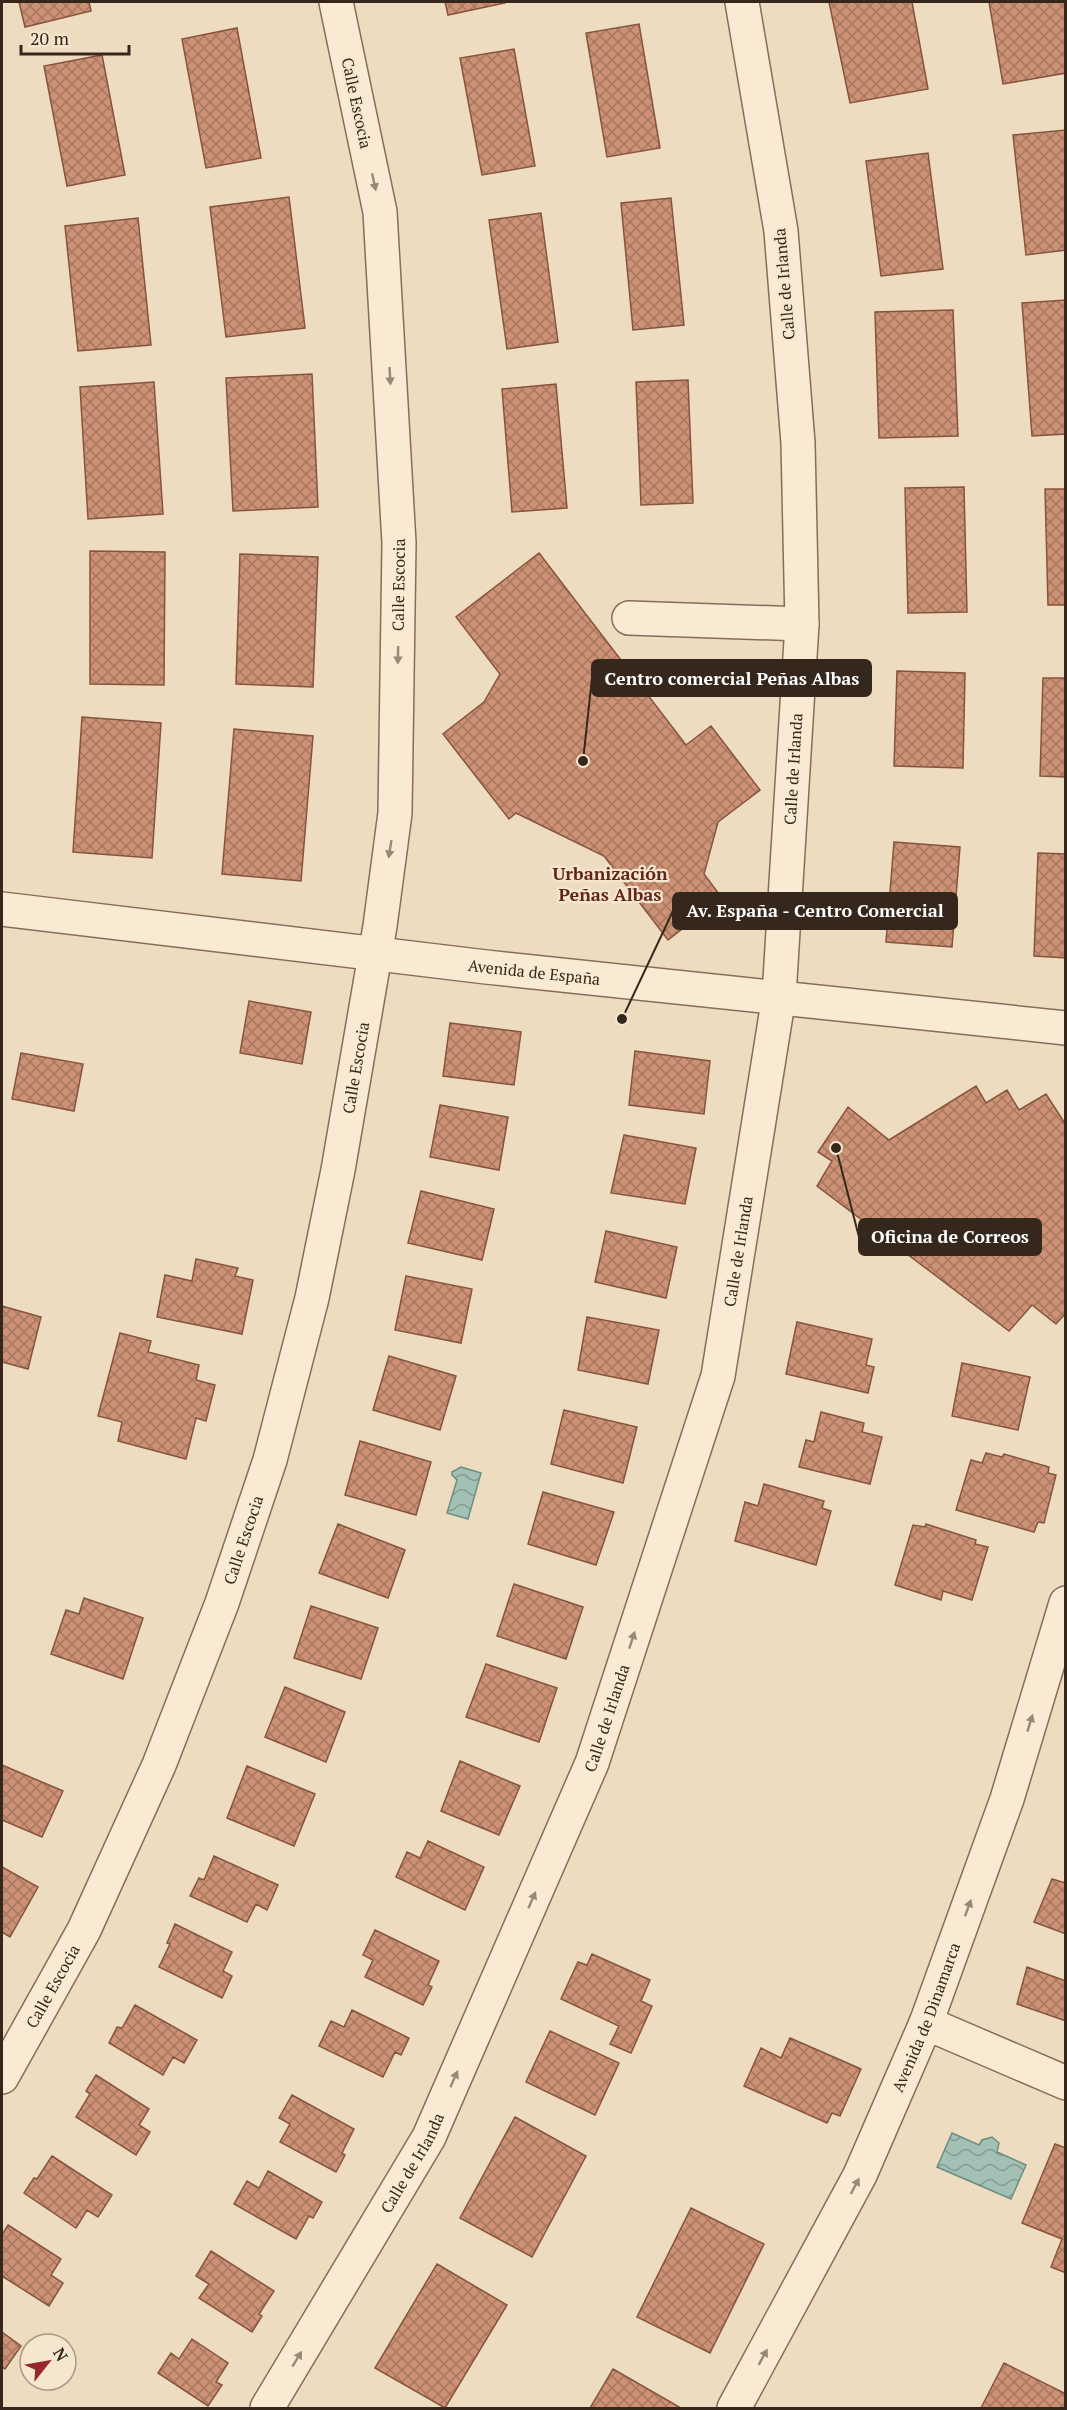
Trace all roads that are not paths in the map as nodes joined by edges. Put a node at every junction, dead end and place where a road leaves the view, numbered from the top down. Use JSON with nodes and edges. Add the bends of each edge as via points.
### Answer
{"nodes":[{"id":1,"x":336,"y":2,"type":"edge"},
{"id":2,"x":742,"y":2,"type":"edge"},
{"id":3,"x":629,"y":618,"type":"dead end"},
{"id":4,"x":802,"y":624,"type":"junction"},
{"id":5,"x":2,"y":909,"type":"edge"},
{"id":6,"x":375,"y":953,"type":"junction"},
{"id":7,"x":778,"y":996,"type":"junction"},
{"id":8,"x":1065,"y":1028,"type":"edge"},
{"id":9,"x":1065,"y":1603,"type":"edge"},
{"id":10,"x":926,"y":2024,"type":"junction"},
{"id":11,"x":2,"y":2077,"type":"edge"},
{"id":12,"x":1065,"y":2083,"type":"edge"},
{"id":13,"x":267,"y":2409,"type":"edge"},
{"id":14,"x":734,"y":2409,"type":"edge"}],
"edges":[{"from":1,"to":6,"type":"street","name":"Calle Escocia","one_way":true,"via":[[380,212],[399,543],[395,813]]},
{"from":2,"to":4,"type":"street","name":"Calle de Irlanda","via":[[781,231],[798,443]]},
{"from":3,"to":4,"type":"street"},
{"from":4,"to":7,"type":"street","name":"Calle de Irlanda"},
{"from":5,"to":6,"type":"street","name":"Avenida de España"},
{"from":6,"to":7,"type":"street","name":"Avenida de España"},
{"from":6,"to":11,"type":"street","name":"Calle Escocia","via":[[312,1298],[266,1471],[222,1603],[159,1766],[84,1930]]},
{"from":7,"to":8,"type":"street","name":"Avenida de España"},
{"from":13,"to":7,"type":"street","name":"Calle de Irlanda","one_way":true,"via":[[429,2137],[592,1762],[718,1376]]},
{"from":10,"to":9,"type":"street","name":"Avenida de Dinamarca","one_way":true,"via":[[1007,1799]]},
{"from":10,"to":12,"type":"street"},
{"from":14,"to":10,"type":"street","name":"Avenida de Dinamarca","one_way":true,"via":[[860,2175]]}]}
